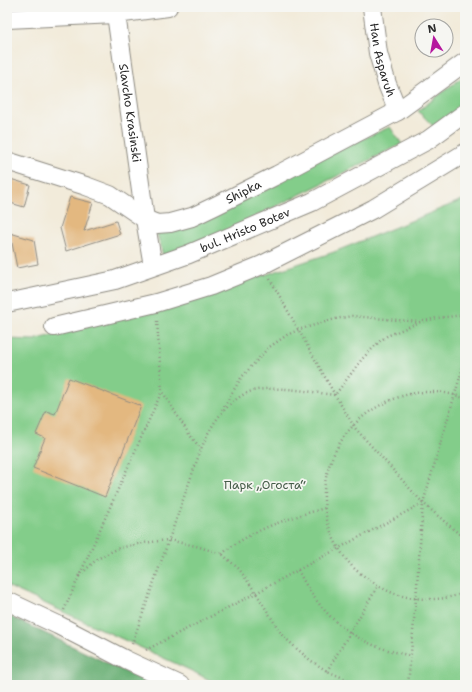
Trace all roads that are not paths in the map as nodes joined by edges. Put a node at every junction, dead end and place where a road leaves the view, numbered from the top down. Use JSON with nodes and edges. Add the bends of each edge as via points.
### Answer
{"nodes":[{"id":1,"x":168,"y":7,"type":"edge"},
{"id":2,"x":372,"y":7,"type":"edge"},
{"id":3,"x":115,"y":10,"type":"edge"},
{"id":4,"x":7,"y":19,"type":"edge"},
{"id":5,"x":465,"y":62,"type":"edge"},
{"id":6,"x":398,"y":111,"type":"junction"},
{"id":7,"x":465,"y":113,"type":"edge"},
{"id":8,"x":465,"y":153,"type":"edge"},
{"id":9,"x":7,"y":161,"type":"edge"},
{"id":10,"x":145,"y":219,"type":"junction"},
{"id":11,"x":153,"y":266,"type":"junction"},
{"id":12,"x":7,"y":303,"type":"edge"},
{"id":13,"x":54,"y":327,"type":"dead end"},
{"id":14,"x":7,"y":601,"type":"edge"},
{"id":15,"x":180,"y":685,"type":"edge"}],
"edges":[{"from":1,"to":3,"type":"street"},
{"from":2,"to":6,"type":"street","name":"Han Asparuh","via":[[378,53]]},
{"from":3,"to":4,"type":"street"},
{"from":3,"to":10,"type":"street","name":"Slavcho Krasinski"},
{"from":5,"to":6,"type":"street","name":"Shipka"},
{"from":6,"to":10,"type":"street","name":"Shipka","via":[[277,175],[192,216],[158,224]]},
{"from":7,"to":11,"type":"street","name":"bul. Hristo Botev","via":[[428,140],[312,202],[189,254]]},
{"from":8,"to":13,"type":"street","via":[[373,209],[262,265],[211,286],[156,303]]},
{"from":9,"to":10,"type":"street","name":"Shipka","via":[[110,195]]},
{"from":10,"to":11,"type":"street","name":"Slavcho Krasinski"},
{"from":11,"to":12,"type":"street","name":"bul. Hristo Botev","via":[[115,280]]},
{"from":14,"to":15,"type":"street"}]}
